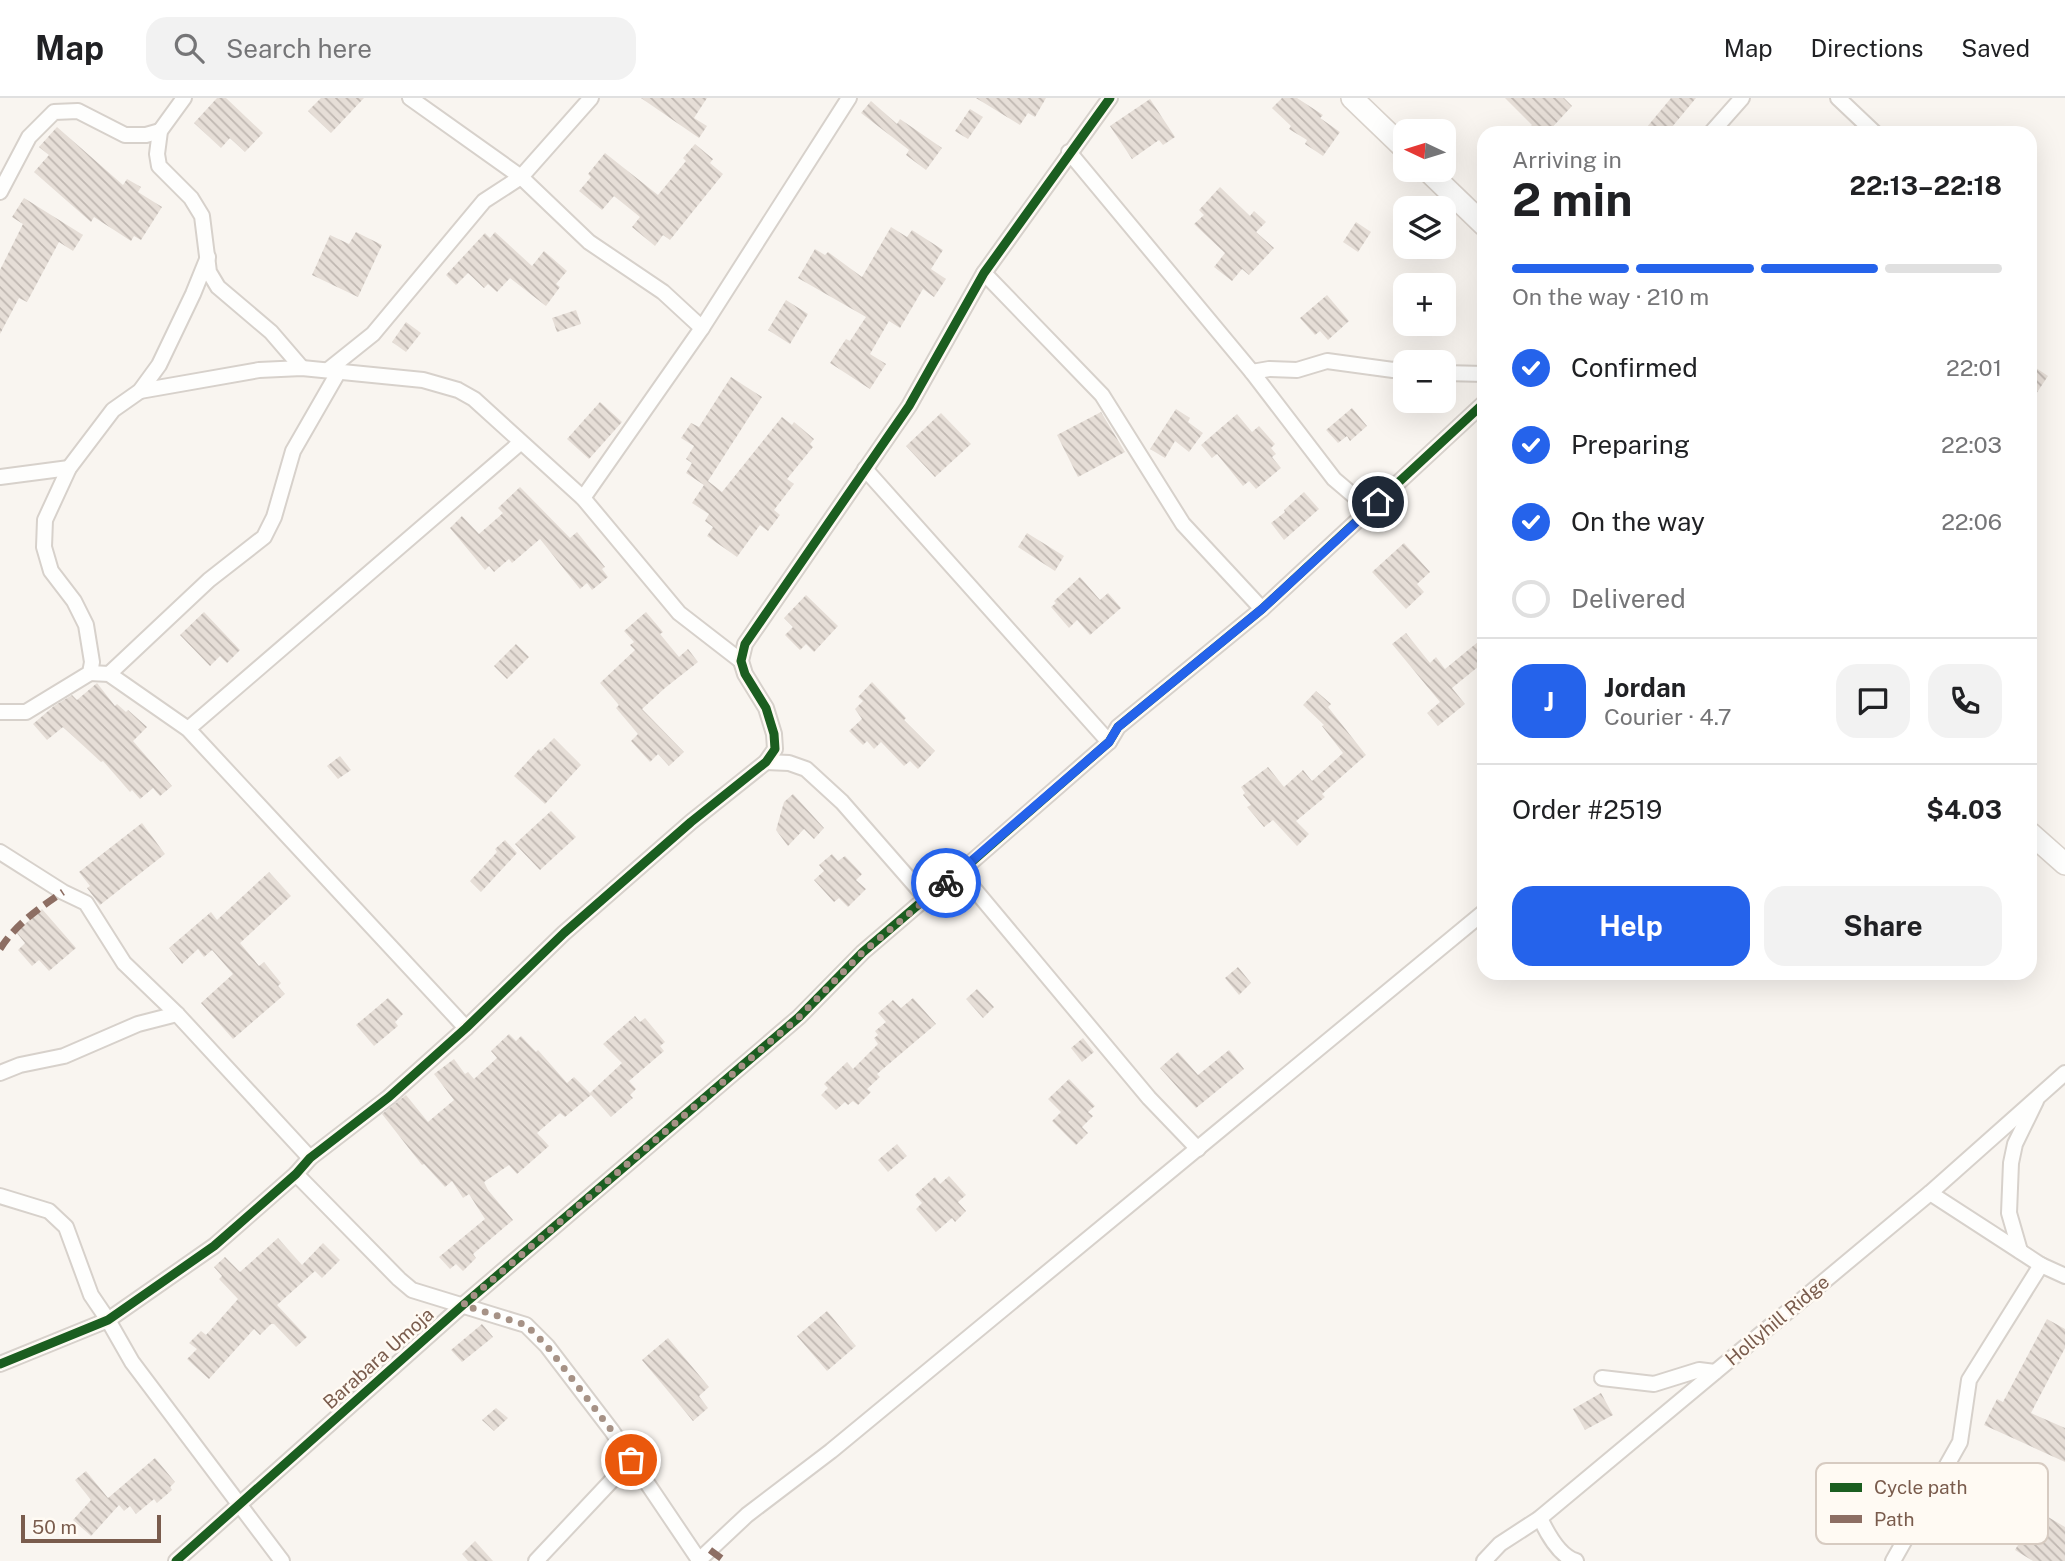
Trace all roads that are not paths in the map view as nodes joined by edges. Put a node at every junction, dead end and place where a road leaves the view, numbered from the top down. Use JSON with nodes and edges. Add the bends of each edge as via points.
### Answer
{"nodes":[{"id":1,"x":62,"y":98,"type":"edge"},
{"id":2,"x":184,"y":98,"type":"edge"},
{"id":3,"x":410,"y":98,"type":"edge"},
{"id":4,"x":591,"y":98,"type":"edge"},
{"id":5,"x":849,"y":98,"type":"edge"},
{"id":6,"x":1110,"y":98,"type":"edge"},
{"id":7,"x":1352,"y":98,"type":"edge"},
{"id":8,"x":1742,"y":98,"type":"edge"},
{"id":9,"x":1838,"y":98,"type":"edge"},
{"id":10,"x":78,"y":111,"type":"junction"},
{"id":11,"x":1717,"y":126,"type":"edge"},
{"id":12,"x":1868,"y":126,"type":"edge"},
{"id":13,"x":160,"y":131,"type":"junction"},
{"id":14,"x":1393,"y":137,"type":"edge"},
{"id":15,"x":1069,"y":152,"type":"junction"},
{"id":16,"x":521,"y":177,"type":"junction"},
{"id":17,"x":1439,"y":182,"type":"edge"},
{"id":18,"x":0,"y":191,"type":"edge"},
{"id":19,"x":1477,"y":218,"type":"edge"},
{"id":20,"x":208,"y":257,"type":"junction"},
{"id":21,"x":984,"y":273,"type":"junction"},
{"id":22,"x":702,"y":328,"type":"junction"},
{"id":23,"x":302,"y":368,"type":"junction"},
{"id":24,"x":334,"y":370,"type":"junction"},
{"id":25,"x":1393,"y":370,"type":"edge"},
{"id":26,"x":1252,"y":372,"type":"junction"},
{"id":27,"x":1456,"y":373,"type":"edge"},
{"id":28,"x":1477,"y":374,"type":"edge"},
{"id":29,"x":140,"y":391,"type":"junction"},
{"id":30,"x":1477,"y":410,"type":"edge"},
{"id":31,"x":520,"y":443,"type":"junction"},
{"id":32,"x":69,"y":468,"type":"junction"},
{"id":33,"x":865,"y":469,"type":"junction"},
{"id":34,"x":0,"y":477,"type":"edge"},
{"id":35,"x":583,"y":498,"type":"junction"},
{"id":36,"x":1378,"y":502,"type":"junction"},
{"id":37,"x":1262,"y":609,"type":"junction"},
{"id":38,"x":741,"y":661,"type":"junction"},
{"id":39,"x":90,"y":673,"type":"junction"},
{"id":40,"x":109,"y":674,"type":"junction"},
{"id":41,"x":0,"y":712,"type":"edge"},
{"id":42,"x":188,"y":729,"type":"junction"},
{"id":43,"x":1109,"y":742,"type":"junction"},
{"id":44,"x":775,"y":749,"type":"junction"},
{"id":45,"x":766,"y":762,"type":"junction"},
{"id":46,"x":789,"y":763,"type":"junction"},
{"id":47,"x":2037,"y":839,"type":"edge"},
{"id":48,"x":0,"y":852,"type":"edge"},
{"id":49,"x":2065,"y":864,"type":"edge"},
{"id":50,"x":960,"y":872,"type":"junction"},
{"id":51,"x":926,"y":898,"type":"junction"},
{"id":52,"x":1477,"y":918,"type":"edge"},
{"id":53,"x":177,"y":1014,"type":"junction"},
{"id":54,"x":466,"y":1028,"type":"junction"},
{"id":55,"x":0,"y":1073,"type":"edge"},
{"id":56,"x":2065,"y":1073,"type":"edge"},
{"id":57,"x":2039,"y":1095,"type":"junction"},
{"id":58,"x":1198,"y":1149,"type":"junction"},
{"id":59,"x":310,"y":1158,"type":"junction"},
{"id":60,"x":296,"y":1174,"type":"junction"},
{"id":61,"x":1930,"y":1193,"type":"junction"},
{"id":62,"x":0,"y":1196,"type":"edge"},
{"id":63,"x":2020,"y":1251,"type":"junction"},
{"id":64,"x":2041,"y":1265,"type":"junction"},
{"id":65,"x":2065,"y":1276,"type":"edge"},
{"id":66,"x":463,"y":1305,"type":"junction"},
{"id":67,"x":108,"y":1320,"type":"junction"},
{"id":68,"x":0,"y":1364,"type":"edge"},
{"id":69,"x":1715,"y":1372,"type":"junction"},
{"id":70,"x":1602,"y":1378,"type":"dead end"},
{"id":71,"x":631,"y":1460,"type":"junction"},
{"id":72,"x":1948,"y":1463,"type":"edge"},
{"id":73,"x":242,"y":1504,"type":"junction"},
{"id":74,"x":1541,"y":1518,"type":"junction"},
{"id":75,"x":1903,"y":1544,"type":"edge"},
{"id":76,"x":699,"y":1560,"type":"edge"},
{"id":77,"x":176,"y":1561,"type":"edge"},
{"id":78,"x":282,"y":1561,"type":"edge"},
{"id":79,"x":536,"y":1561,"type":"edge"},
{"id":80,"x":1484,"y":1561,"type":"edge"},
{"id":81,"x":1576,"y":1561,"type":"edge"},
{"id":82,"x":1893,"y":1561,"type":"edge"}],
"edges":[{"from":1,"to":10,"type":"street"},
{"from":2,"to":13,"type":"street"},
{"from":3,"to":16,"type":"street"},
{"from":4,"to":16,"type":"street"},
{"from":5,"to":22,"type":"street"},
{"from":6,"to":15,"type":"street"},
{"from":7,"to":14,"type":"street"},
{"from":8,"to":11,"type":"street"},
{"from":9,"to":12,"type":"street"},
{"from":10,"to":13,"type":"street","via":[[125,135]]},
{"from":10,"to":18,"type":"street","via":[[54,112],[29,138]]},
{"from":13,"to":20,"type":"street","via":[[159,166],[202,216]]},
{"from":15,"to":21,"type":"street"},
{"from":15,"to":26,"type":"street"},
{"from":16,"to":22,"type":"street","via":[[589,242],[663,292]]},
{"from":16,"to":24,"type":"street","via":[[484,201],[373,334]]},
{"from":17,"to":19,"type":"street"},
{"from":20,"to":23,"type":"street","via":[[209,272],[218,287],[271,332]]},
{"from":20,"to":29,"type":"street","via":[[159,365]]},
{"from":21,"to":33,"type":"street","via":[[909,406]]},
{"from":21,"to":37,"type":"street","via":[[1102,395],[1183,524]]},
{"from":22,"to":35,"type":"street"},
{"from":23,"to":24,"type":"street"},
{"from":23,"to":29,"type":"street","via":[[259,370]]},
{"from":24,"to":31,"type":"street","via":[[423,380],[458,390],[474,399]]},
{"from":24,"to":40,"type":"street","via":[[293,451],[264,537],[209,580]]},
{"from":25,"to":26,"type":"street","via":[[1327,361],[1297,370]]},
{"from":26,"to":36,"type":"street","via":[[1334,479],[1354,496]]},
{"from":27,"to":28,"type":"street"},
{"from":29,"to":32,"type":"street","via":[[113,410]]},
{"from":30,"to":36,"type":"street","name":"Barabara Umoja"},
{"from":31,"to":35,"type":"street"},
{"from":31,"to":42,"type":"street"},
{"from":32,"to":34,"type":"street"},
{"from":32,"to":39,"type":"street","via":[[46,520],[44,547],[51,571],[86,625]]},
{"from":33,"to":38,"type":"street","via":[[746,644]]},
{"from":33,"to":43,"type":"street"},
{"from":35,"to":38,"type":"street","via":[[679,612]]},
{"from":36,"to":37,"type":"street","name":"Barabara Umoja"},
{"from":37,"to":43,"type":"street","name":"Barabara Umoja","via":[[1118,727]]},
{"from":38,"to":44,"type":"street","via":[[766,709]]},
{"from":39,"to":40,"type":"street"},
{"from":39,"to":41,"type":"street","via":[[26,712]]},
{"from":40,"to":42,"type":"street"},
{"from":42,"to":54,"type":"street"},
{"from":43,"to":50,"type":"street","name":"Barabara Umoja"},
{"from":44,"to":45,"type":"street"},
{"from":44,"to":46,"type":"street"},
{"from":45,"to":46,"type":"street"},
{"from":45,"to":54,"type":"street","via":[[574,924]]},
{"from":46,"to":51,"type":"street","via":[[806,769],[842,802]]},
{"from":47,"to":49,"type":"street"},
{"from":48,"to":53,"type":"street","via":[[86,903],[124,963]]},
{"from":50,"to":51,"type":"street","name":"Barabara Umoja"},
{"from":50,"to":58,"type":"street","via":[[1149,1098]]},
{"from":51,"to":66,"type":"street","name":"Barabara Umoja","via":[[863,952],[799,1017]]},
{"from":52,"to":58,"type":"street"},
{"from":53,"to":55,"type":"street","via":[[138,1024],[64,1056]]},
{"from":53,"to":59,"type":"street"},
{"from":54,"to":59,"type":"street","via":[[389,1097]]},
{"from":56,"to":57,"type":"street","name":"Hollyhill Ridge"},
{"from":57,"to":61,"type":"street","name":"Hollyhill Ridge"},
{"from":57,"to":63,"type":"street","via":[[2015,1144],[2011,1163],[2009,1213]]},
{"from":58,"to":76,"type":"street","via":[[747,1515]]},
{"from":59,"to":60,"type":"street"},
{"from":60,"to":66,"type":"street","via":[[412,1290]]},
{"from":60,"to":67,"type":"street","via":[[214,1246]]},
{"from":61,"to":63,"type":"street"},
{"from":61,"to":69,"type":"street","name":"Hollyhill Ridge"},
{"from":62,"to":67,"type":"street","via":[[49,1211],[66,1227],[91,1295]]},
{"from":63,"to":64,"type":"street"},
{"from":64,"to":65,"type":"street"},
{"from":64,"to":72,"type":"street","via":[[1969,1380],[1960,1442]]},
{"from":66,"to":71,"type":"street","via":[[526,1325],[547,1346]]},
{"from":66,"to":73,"type":"street","name":"Barabara Umoja"},
{"from":67,"to":68,"type":"street"},
{"from":67,"to":73,"type":"street","via":[[132,1362]]},
{"from":69,"to":70,"type":"street","via":[[1699,1370],[1654,1384]]},
{"from":69,"to":74,"type":"street","name":"Hollyhill Ridge"},
{"from":71,"to":76,"type":"street"},
{"from":71,"to":79,"type":"street"},
{"from":73,"to":77,"type":"street","name":"Barabara Umoja"},
{"from":73,"to":78,"type":"street"},
{"from":74,"to":80,"type":"street","name":"Hollyhill Ridge","via":[[1500,1544]]},
{"from":74,"to":81,"type":"street","via":[[1548,1534]]},
{"from":75,"to":82,"type":"street"}]}
